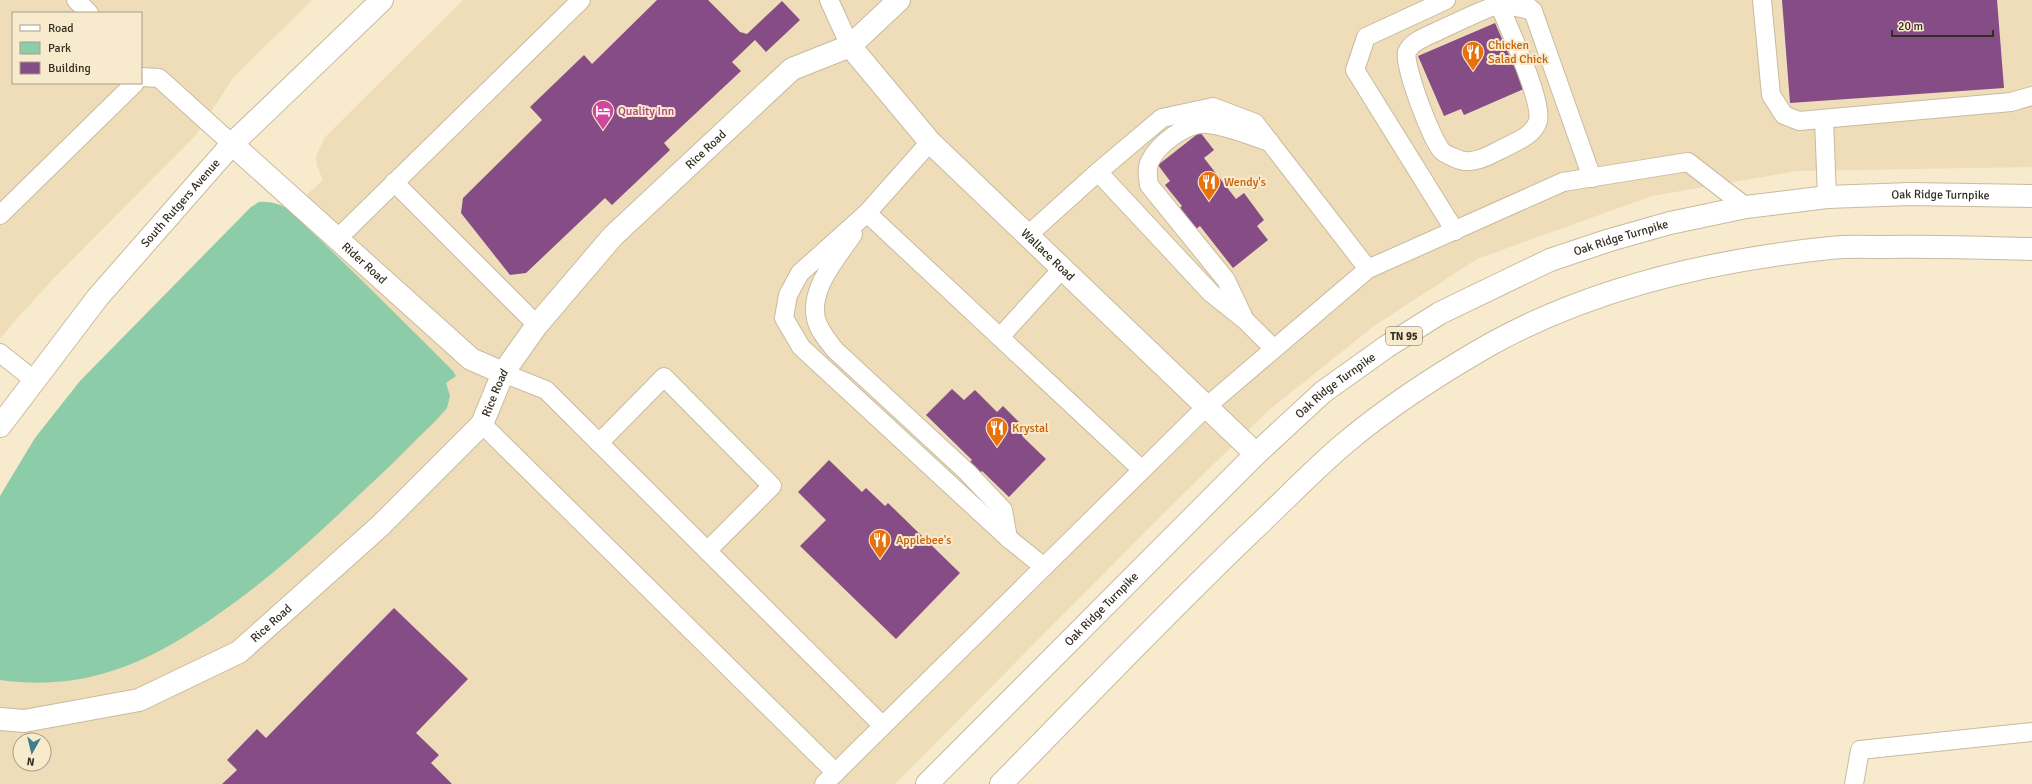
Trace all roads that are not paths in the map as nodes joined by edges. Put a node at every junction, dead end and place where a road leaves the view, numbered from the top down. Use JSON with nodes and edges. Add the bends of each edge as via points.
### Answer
{"nodes":[{"id":1,"x":76,"y":0,"type":"edge"},
{"id":2,"x":382,"y":0,"type":"edge"},
{"id":3,"x":580,"y":0,"type":"edge"},
{"id":4,"x":829,"y":0,"type":"edge"},
{"id":5,"x":899,"y":0,"type":"edge"},
{"id":6,"x":1446,"y":0,"type":"edge"},
{"id":7,"x":1762,"y":0,"type":"edge"},
{"id":8,"x":1775,"y":0,"type":"edge"},
{"id":9,"x":1498,"y":2,"type":"edge"},
{"id":10,"x":1527,"y":5,"type":"edge"},
{"id":11,"x":88,"y":12,"type":"edge"},
{"id":12,"x":850,"y":46,"type":"junction"},
{"id":13,"x":142,"y":77,"type":"edge"},
{"id":14,"x":134,"y":84,"type":"edge"},
{"id":15,"x":2032,"y":96,"type":"edge"},
{"id":16,"x":1784,"y":115,"type":"junction"},
{"id":17,"x":1824,"y":119,"type":"junction"},
{"id":18,"x":930,"y":142,"type":"junction"},
{"id":19,"x":1270,"y":142,"type":"junction"},
{"id":20,"x":232,"y":144,"type":"junction"},
{"id":21,"x":1098,"y":172,"type":"junction"},
{"id":22,"x":1592,"y":178,"type":"junction"},
{"id":23,"x":394,"y":182,"type":"junction"},
{"id":24,"x":2032,"y":196,"type":"edge"},
{"id":25,"x":1827,"y":197,"type":"junction"},
{"id":26,"x":1746,"y":207,"type":"junction"},
{"id":27,"x":867,"y":213,"type":"junction"},
{"id":28,"x":0,"y":215,"type":"edge"},
{"id":29,"x":1455,"y":231,"type":"junction"},
{"id":30,"x":1028,"y":235,"type":"junction"},
{"id":31,"x":337,"y":239,"type":"junction"},
{"id":32,"x":2032,"y":249,"type":"edge"},
{"id":33,"x":1062,"y":269,"type":"junction"},
{"id":34,"x":1368,"y":269,"type":"junction"},
{"id":35,"x":1246,"y":321,"type":"junction"},
{"id":36,"x":537,"y":325,"type":"junction"},
{"id":37,"x":1000,"y":337,"type":"junction"},
{"id":38,"x":1274,"y":349,"type":"junction"},
{"id":39,"x":0,"y":352,"type":"edge"},
{"id":40,"x":503,"y":373,"type":"junction"},
{"id":41,"x":34,"y":380,"type":"junction"},
{"id":42,"x":1206,"y":407,"type":"junction"},
{"id":43,"x":482,"y":424,"type":"junction"},
{"id":44,"x":0,"y":426,"type":"edge"},
{"id":45,"x":599,"y":443,"type":"junction"},
{"id":46,"x":1256,"y":454,"type":"junction"},
{"id":47,"x":1142,"y":470,"type":"junction"},
{"id":48,"x":1008,"y":538,"type":"junction"},
{"id":49,"x":706,"y":551,"type":"junction"},
{"id":50,"x":1044,"y":567,"type":"junction"},
{"id":51,"x":0,"y":719,"type":"edge"},
{"id":52,"x":883,"y":726,"type":"junction"},
{"id":53,"x":2032,"y":732,"type":"edge"},
{"id":54,"x":830,"y":778,"type":"edge"},
{"id":55,"x":927,"y":784,"type":"edge"},
{"id":56,"x":1001,"y":784,"type":"edge"},
{"id":57,"x":1854,"y":784,"type":"edge"}],
"edges":[{"from":1,"to":11,"type":"lane"},
{"from":2,"to":20,"type":"main road","name":"South Rutgers Avenue"},
{"from":3,"to":23,"type":"lane"},
{"from":4,"to":12,"type":"lane"},
{"from":5,"to":12,"type":"main road","name":"Rice Road"},
{"from":6,"to":29,"type":"lane","via":[[1366,38],[1355,70]]},
{"from":7,"to":16,"type":"lane","via":[[1770,95]]},
{"from":8,"to":16,"type":"lane"},
{"from":9,"to":9,"type":"lane","via":[[1413,44],[1407,52],[1408,72],[1433,137],[1442,151],[1462,161],[1475,160],[1523,138],[1538,122],[1536,98]]},
{"from":9,"to":10,"type":"lane"},
{"from":10,"to":22,"type":"lane"},
{"from":12,"to":18,"type":"main road","name":"Wallace Road"},
{"from":12,"to":36,"type":"main road","name":"Rice Road","via":[[792,69],[613,236]]},
{"from":13,"to":20,"type":"lane","via":[[159,78]]},
{"from":14,"to":28,"type":"lane"},
{"from":15,"to":17,"type":"lane","via":[[2011,102]]},
{"from":16,"to":17,"type":"lane","via":[[1799,122]]},
{"from":17,"to":25,"type":"lane"},
{"from":18,"to":27,"type":"lane"},
{"from":18,"to":30,"type":"main road","name":"Wallace Road"},
{"from":19,"to":21,"type":"lane","via":[[1255,123],[1214,107],[1162,118]]},
{"from":19,"to":34,"type":"lane"},
{"from":19,"to":35,"type":"lane","via":[[1207,124],[1190,128],[1171,138],[1157,150],[1149,162],[1147,173],[1150,185],[1226,280]]},
{"from":20,"to":31,"type":"main road","name":"Rider Road"},
{"from":20,"to":41,"type":"main road","name":"South Rutgers Avenue","via":[[98,297]]},
{"from":21,"to":30,"type":"lane"},
{"from":21,"to":35,"type":"lane","via":[[1211,293]]},
{"from":22,"to":26,"type":"lane","via":[[1688,162]]},
{"from":22,"to":29,"type":"lane","via":[[1563,182]]},
{"from":23,"to":31,"type":"lane"},
{"from":23,"to":36,"type":"lane"},
{"from":24,"to":25,"type":"main road","name":"Oak Ridge Turnpike","number":"TN 95","via":[[1910,194]]},
{"from":25,"to":26,"type":"main road","name":"Oak Ridge Turnpike","number":"TN 95"},
{"from":26,"to":46,"type":"main road","name":"Oak Ridge Turnpike","number":"TN 95","via":[[1670,223],[1550,260],[1440,313],[1386,347],[1323,392]]},
{"from":27,"to":37,"type":"lane"},
{"from":27,"to":48,"type":"lane","via":[[822,282],[816,301],[816,319],[835,350],[967,472],[1003,510]]},
{"from":27,"to":48,"type":"lane","via":[[800,273],[788,295],[784,318],[801,347]]},
{"from":29,"to":34,"type":"lane"},
{"from":30,"to":33,"type":"main road","name":"Wallace Road"},
{"from":31,"to":40,"type":"main road","name":"Rider Road","via":[[471,359]]},
{"from":32,"to":56,"type":"main road","via":[[1918,246],[1835,248],[1727,263],[1665,277],[1604,295],[1493,343],[1405,398],[1344,444],[1209,572]]},
{"from":33,"to":37,"type":"lane"},
{"from":33,"to":42,"type":"main road","name":"Wallace Road"},
{"from":34,"to":38,"type":"lane"},
{"from":35,"to":38,"type":"lane"},
{"from":36,"to":40,"type":"main road","name":"Rice Road"},
{"from":37,"to":47,"type":"lane"},
{"from":38,"to":42,"type":"lane"},
{"from":39,"to":41,"type":"lane"},
{"from":40,"to":43,"type":"main road","name":"Rice Road"},
{"from":40,"to":45,"type":"lane","via":[[546,390]]},
{"from":41,"to":44,"type":"main road","name":"South Rutgers Avenue"},
{"from":42,"to":46,"type":"main road","name":"Wallace Road"},
{"from":42,"to":47,"type":"lane"},
{"from":43,"to":51,"type":"main road","name":"Rice Road","via":[[380,526],[239,652],[139,700],[24,720]]},
{"from":43,"to":54,"type":"lane"},
{"from":45,"to":49,"type":"lane"},
{"from":45,"to":49,"type":"lane","via":[[664,377],[772,486]]},
{"from":46,"to":55,"type":"main road","name":"Oak Ridge Turnpike","number":"TN 95"},
{"from":47,"to":50,"type":"lane"},
{"from":48,"to":50,"type":"lane"},
{"from":49,"to":52,"type":"lane"},
{"from":50,"to":52,"type":"lane"},
{"from":52,"to":54,"type":"lane"},
{"from":53,"to":57,"type":"lane","via":[[1860,750]]}]}
